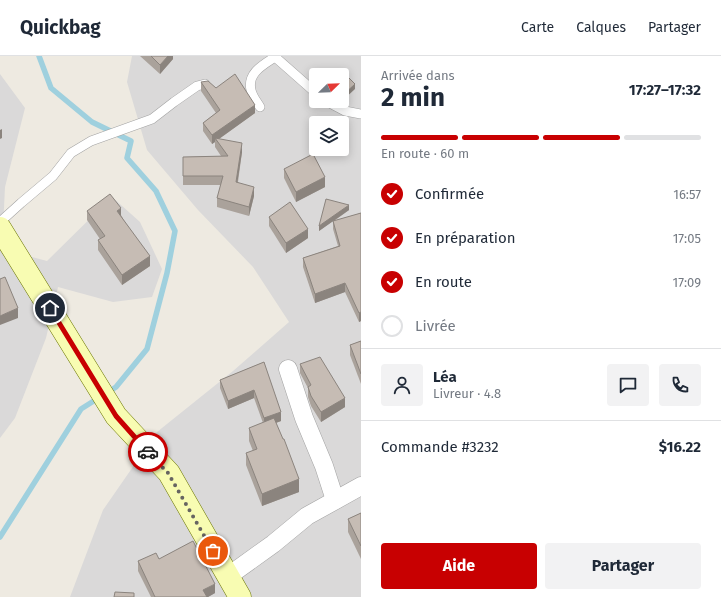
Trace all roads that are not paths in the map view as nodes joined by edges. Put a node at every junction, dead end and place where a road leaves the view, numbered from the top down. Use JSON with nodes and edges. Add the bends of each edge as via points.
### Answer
{"nodes":[{"id":1,"x":275,"y":56,"type":"edge"},
{"id":2,"x":206,"y":84,"type":"edge"},
{"id":3,"x":309,"y":86,"type":"edge"},
{"id":4,"x":260,"y":107,"type":"dead end"},
{"id":5,"x":339,"y":108,"type":"edge"},
{"id":6,"x":361,"y":114,"type":"edge"},
{"id":7,"x":0,"y":222,"type":"edge"},
{"id":8,"x":0,"y":228,"type":"edge"},
{"id":9,"x":288,"y":368,"type":"dead end"},
{"id":10,"x":361,"y":486,"type":"edge"},
{"id":11,"x":335,"y":500,"type":"junction"},
{"id":12,"x":228,"y":577,"type":"junction"},
{"id":13,"x":240,"y":597,"type":"edge"}],
"edges":[{"from":1,"to":3,"type":"lane"},
{"from":1,"to":4,"type":"lane","via":[[259,67],[250,79],[251,91]]},
{"from":2,"to":7,"type":"lane","via":[[198,86],[152,119],[91,141],[71,153],[54,176]]},
{"from":5,"to":6,"type":"lane"},
{"from":8,"to":12,"type":"street","via":[[116,416],[168,473]]},
{"from":9,"to":11,"type":"street"},
{"from":10,"to":11,"type":"street"},
{"from":11,"to":12,"type":"street","via":[[307,516]]},
{"from":12,"to":13,"type":"street"}]}
